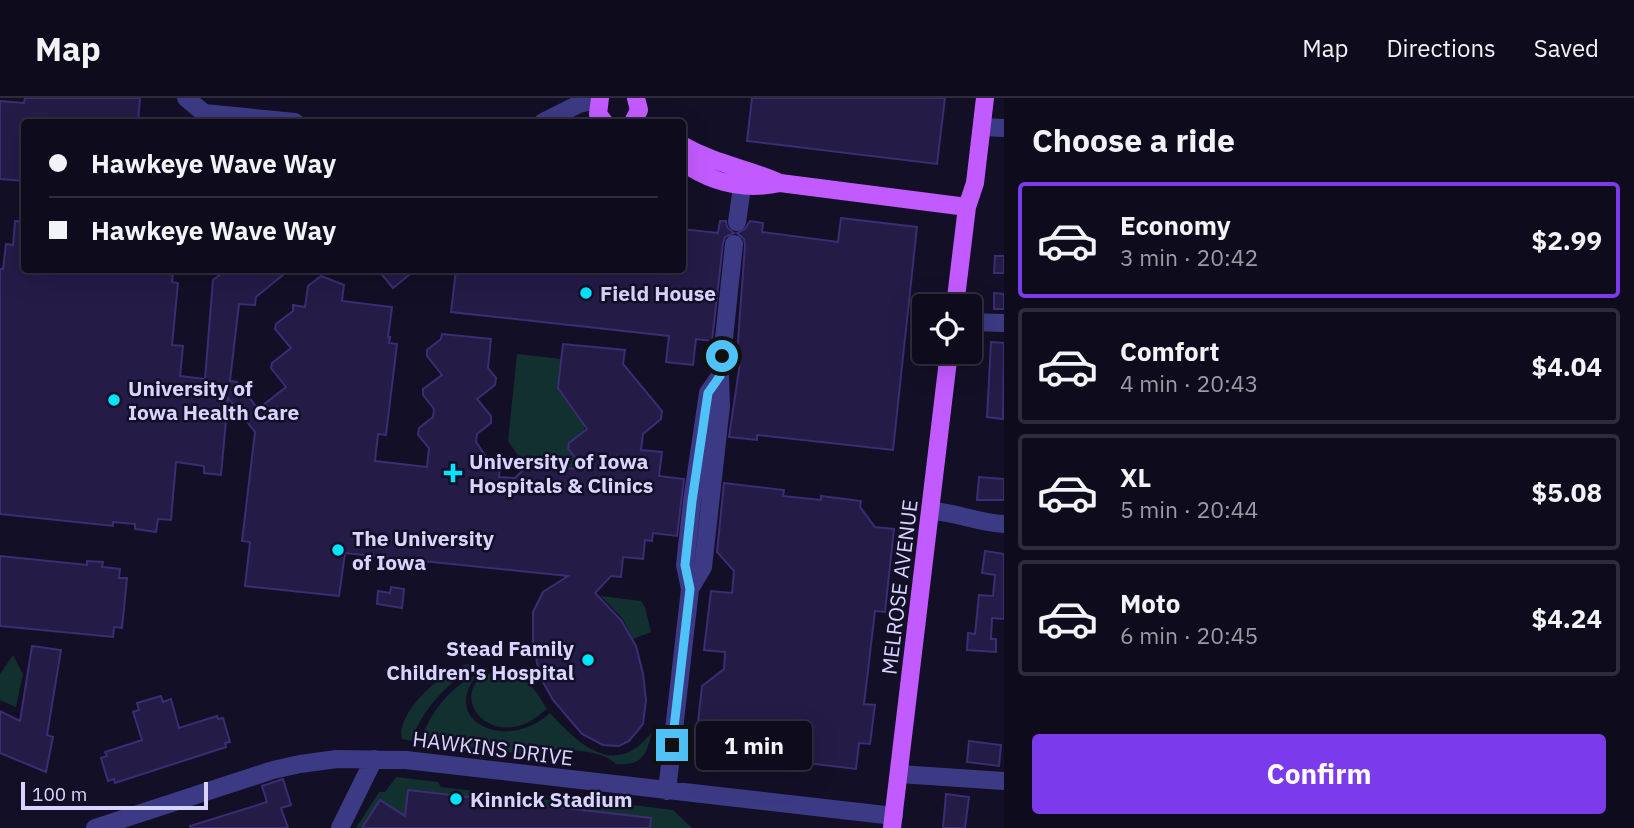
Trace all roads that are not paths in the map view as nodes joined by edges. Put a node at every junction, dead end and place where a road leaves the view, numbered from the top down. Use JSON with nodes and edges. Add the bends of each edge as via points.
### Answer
{"nodes":[{"id":1,"x":186,"y":98,"type":"edge"},
{"id":2,"x":600,"y":98,"type":"edge"},
{"id":3,"x":985,"y":98,"type":"edge"},
{"id":4,"x":637,"y":100,"type":"edge"},
{"id":5,"x":265,"y":119,"type":"edge"},
{"id":6,"x":550,"y":119,"type":"edge"},
{"id":7,"x":593,"y":119,"type":"edge"},
{"id":8,"x":601,"y":119,"type":"edge"},
{"id":9,"x":634,"y":119,"type":"edge"},
{"id":10,"x":652,"y":119,"type":"edge"},
{"id":11,"x":982,"y":127,"type":"junction"},
{"id":12,"x":1004,"y":128,"type":"edge"},
{"id":13,"x":686,"y":147,"type":"edge"},
{"id":14,"x":686,"y":164,"type":"edge"},
{"id":15,"x":780,"y":183,"type":"junction"},
{"id":16,"x":742,"y":187,"type":"junction"},
{"id":17,"x":967,"y":207,"type":"junction"},
{"id":18,"x":737,"y":222,"type":"dead end"},
{"id":19,"x":734,"y":244,"type":"dead end"},
{"id":20,"x":956,"y":294,"type":"edge"},
{"id":21,"x":982,"y":322,"type":"edge"},
{"id":22,"x":1004,"y":323,"type":"edge"},
{"id":23,"x":948,"y":364,"type":"edge"},
{"id":24,"x":930,"y":510,"type":"junction"},
{"id":25,"x":1004,"y":524,"type":"edge"},
{"id":26,"x":374,"y":759,"type":"junction"},
{"id":27,"x":899,"y":774,"type":"junction"},
{"id":28,"x":1004,"y":781,"type":"edge"},
{"id":29,"x":667,"y":791,"type":"junction"},
{"id":30,"x":893,"y":822,"type":"edge"},
{"id":31,"x":95,"y":828,"type":"edge"},
{"id":32,"x":341,"y":828,"type":"edge"}],
"edges":[{"from":1,"to":5,"type":"street","via":[[204,113]]},
{"from":2,"to":6,"type":"street"},
{"from":2,"to":8,"type":"main road"},
{"from":3,"to":11,"type":"main road"},
{"from":4,"to":9,"type":"main road"},
{"from":4,"to":10,"type":"main road"},
{"from":6,"to":7,"type":"street"},
{"from":11,"to":12,"type":"street"},
{"from":11,"to":17,"type":"main road","via":[[975,184]]},
{"from":13,"to":15,"type":"main road"},
{"from":14,"to":16,"type":"main road"},
{"from":15,"to":16,"type":"main road"},
{"from":15,"to":17,"type":"main road"},
{"from":16,"to":18,"type":"street"},
{"from":17,"to":20,"type":"main road"},
{"from":19,"to":29,"type":"street","via":[[720,376],[708,393],[692,501],[685,565],[690,589]]},
{"from":21,"to":22,"type":"street"},
{"from":23,"to":24,"type":"main road","name":"MELROSE AVENUE"},
{"from":24,"to":25,"type":"street"},
{"from":24,"to":27,"type":"main road","name":"MELROSE AVENUE"},
{"from":26,"to":29,"type":"street","name":"HAWKINS DRIVE"},
{"from":26,"to":31,"type":"street","name":"HAWKINS DRIVE","via":[[318,761],[273,770]]},
{"from":26,"to":32,"type":"street"},
{"from":27,"to":28,"type":"street"},
{"from":27,"to":30,"type":"main road","name":"MELROSE AVENUE"},
{"from":29,"to":30,"type":"street","name":"HAWKINS DRIVE"}]}
